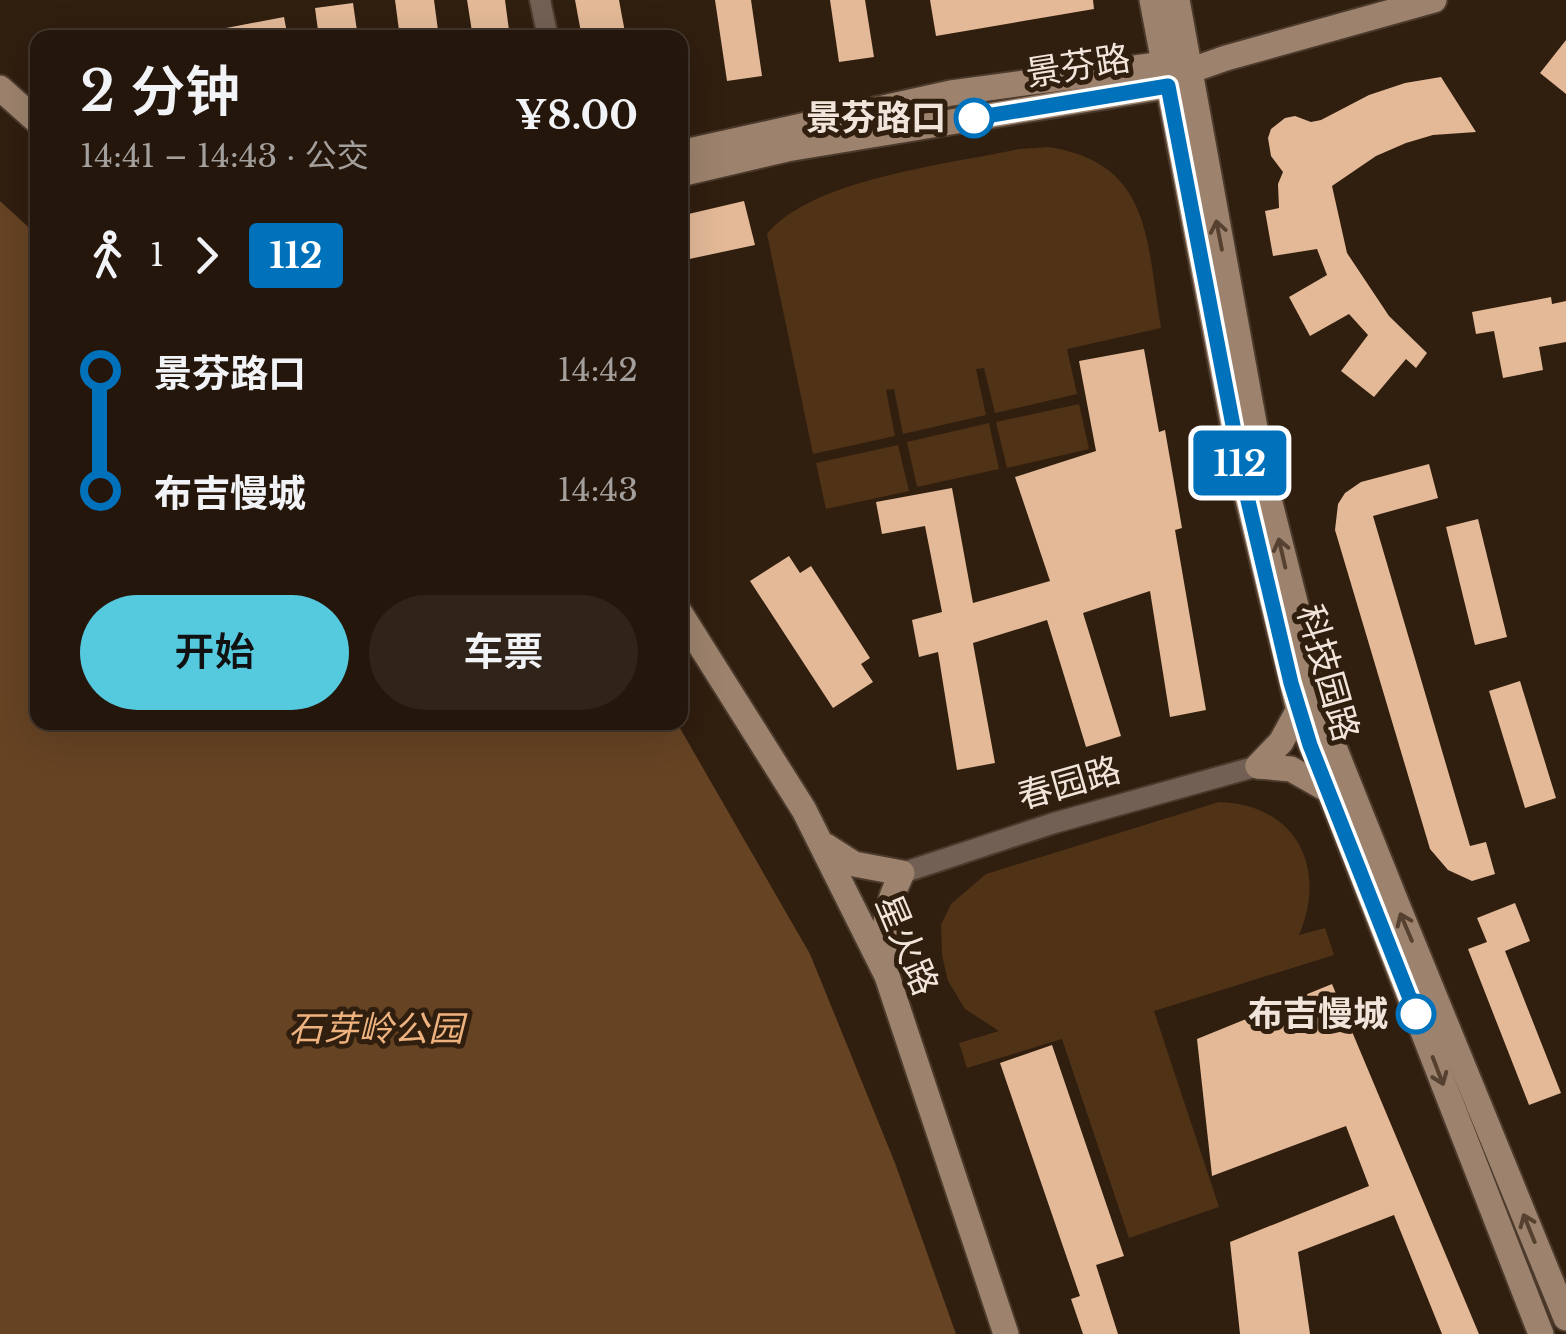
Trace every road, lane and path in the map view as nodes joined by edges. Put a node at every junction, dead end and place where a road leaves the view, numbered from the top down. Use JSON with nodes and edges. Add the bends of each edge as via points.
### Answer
{"nodes":[{"id":1,"x":540,"y":0,"type":"edge"},
{"id":2,"x":1152,"y":0,"type":"edge"},
{"id":3,"x":1176,"y":0,"type":"edge"},
{"id":4,"x":1426,"y":1,"type":"edge"},
{"id":5,"x":546,"y":30,"type":"edge"},
{"id":6,"x":1174,"y":73,"type":"junction"},
{"id":7,"x":0,"y":88,"type":"edge"},
{"id":8,"x":30,"y":115,"type":"edge"},
{"id":9,"x":688,"y":151,"type":"edge"},
{"id":10,"x":688,"y":172,"type":"edge"},
{"id":11,"x":688,"y":625,"type":"edge"},
{"id":12,"x":1298,"y":711,"type":"junction"},
{"id":13,"x":1258,"y":766,"type":"junction"},
{"id":14,"x":1328,"y":790,"type":"junction"},
{"id":15,"x":821,"y":842,"type":"junction"},
{"id":16,"x":902,"y":872,"type":"junction"},
{"id":17,"x":887,"y":976,"type":"junction"},
{"id":18,"x":1566,"y":1318,"type":"edge"},
{"id":19,"x":1006,"y":1334,"type":"edge"},
{"id":20,"x":1541,"y":1334,"type":"edge"}],
"edges":[{"from":1,"to":5,"type":"street"},
{"from":2,"to":6,"type":"main road","name":"科技园路"},
{"from":3,"to":6,"type":"main road","name":"科技园路"},
{"from":4,"to":6,"type":"main road","name":"景芬路"},
{"from":6,"to":9,"type":"main road","name":"景芬路","via":[[950,93]]},
{"from":6,"to":10,"type":"main road","name":"景芬路"},
{"from":6,"to":12,"type":"main road","name":"科技园路","via":[[1245,488]]},
{"from":18,"to":6,"type":"main road","name":"科技园路","one_way":true,"via":[[1327,725],[1265,483]]},
{"from":7,"to":8,"type":"main road"},
{"from":11,"to":15,"type":"main road","name":"星火路"},
{"from":12,"to":13,"type":"main road"},
{"from":12,"to":14,"type":"main road","name":"科技园路"},
{"from":13,"to":14,"type":"main road","name":"春园路","via":[[1290,769]]},
{"from":13,"to":16,"type":"street","name":"春园路"},
{"from":14,"to":20,"type":"main road","name":"科技园路","one_way":true},
{"from":15,"to":16,"type":"main road","name":"春园路","via":[[854,864]]},
{"from":15,"to":17,"type":"main road","name":"星火路"},
{"from":16,"to":17,"type":"main road","via":[[883,927]]},
{"from":17,"to":19,"type":"main road","name":"星火路"}]}
